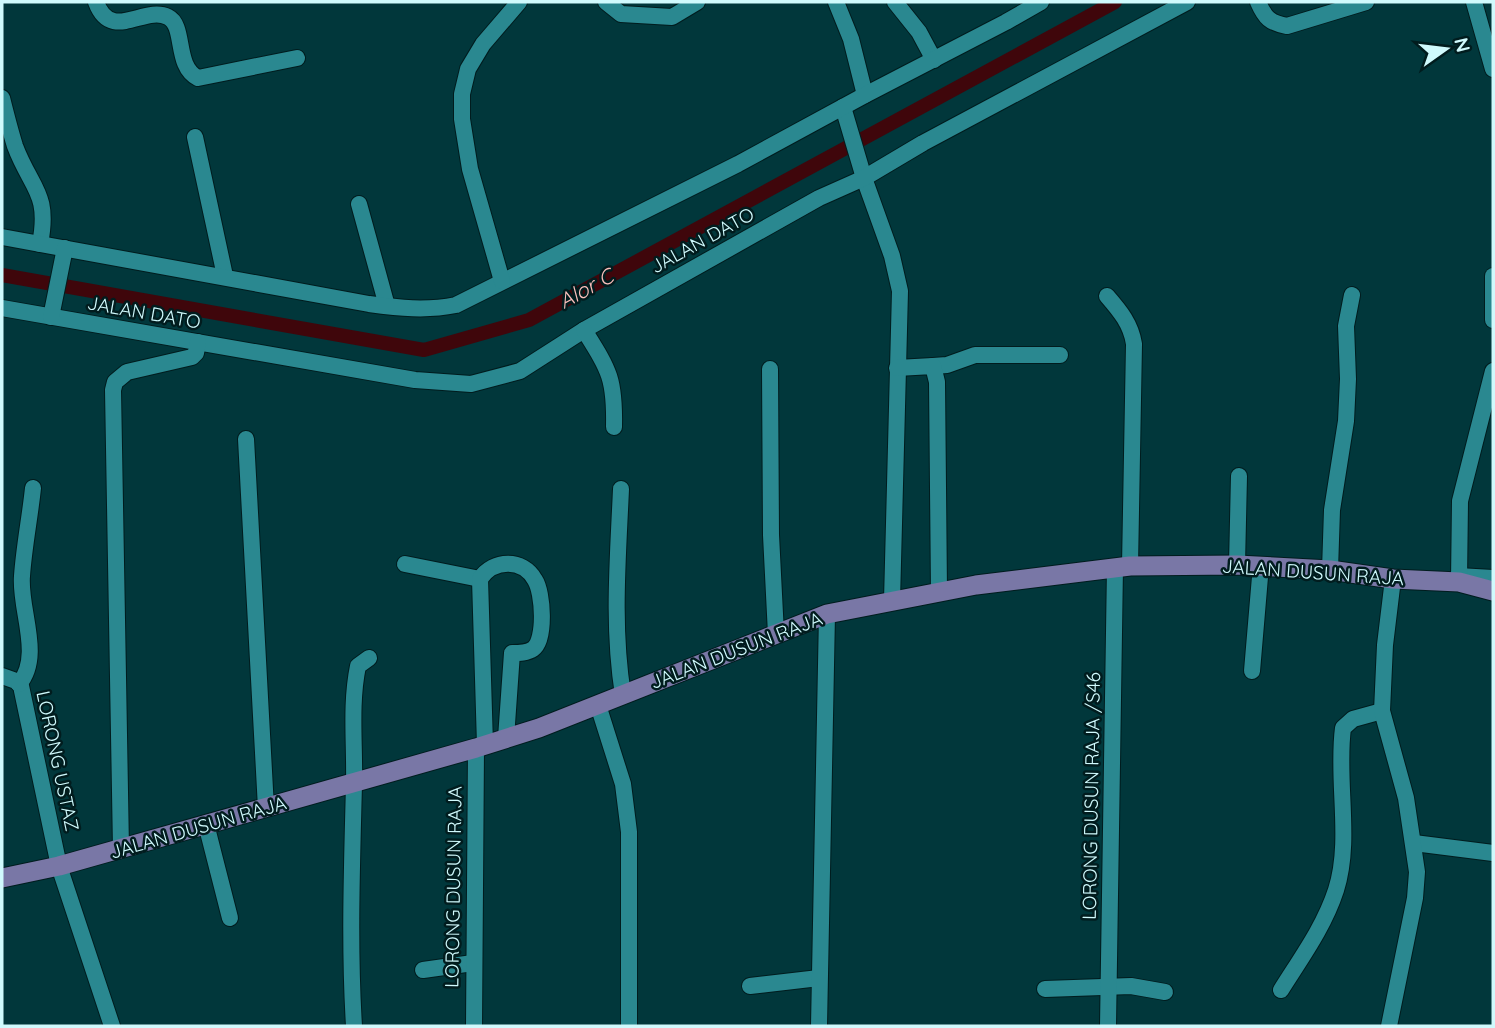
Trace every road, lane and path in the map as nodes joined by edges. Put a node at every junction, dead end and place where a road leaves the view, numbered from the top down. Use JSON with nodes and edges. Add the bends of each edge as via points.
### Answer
{"nodes":[{"id":1,"x":96,"y":2,"type":"edge"},
{"id":2,"x":519,"y":2,"type":"edge"},
{"id":3,"x":606,"y":2,"type":"edge"},
{"id":4,"x":697,"y":2,"type":"edge"},
{"id":5,"x":836,"y":2,"type":"edge"},
{"id":6,"x":895,"y":2,"type":"edge"},
{"id":7,"x":1041,"y":2,"type":"edge"},
{"id":8,"x":1187,"y":2,"type":"edge"},
{"id":9,"x":1258,"y":2,"type":"edge"},
{"id":10,"x":1366,"y":2,"type":"edge"},
{"id":11,"x":1474,"y":2,"type":"edge"},
{"id":12,"x":297,"y":58,"type":"dead end"},
{"id":13,"x":934,"y":60,"type":"junction"},
{"id":14,"x":1493,"y":69,"type":"edge"},
{"id":15,"x":865,"y":95,"type":"junction"},
{"id":16,"x":2,"y":98,"type":"edge"},
{"id":17,"x":844,"y":111,"type":"junction"},
{"id":18,"x":195,"y":137,"type":"dead end"},
{"id":19,"x":863,"y":176,"type":"junction"},
{"id":20,"x":359,"y":204,"type":"dead end"},
{"id":21,"x":2,"y":237,"type":"edge"},
{"id":22,"x":40,"y":244,"type":"junction"},
{"id":23,"x":64,"y":251,"type":"junction"},
{"id":24,"x":225,"y":276,"type":"junction"},
{"id":25,"x":1493,"y":276,"type":"edge"},
{"id":26,"x":502,"y":281,"type":"junction"},
{"id":27,"x":1352,"y":295,"type":"dead end"},
{"id":28,"x":1107,"y":296,"type":"dead end"},
{"id":29,"x":387,"y":306,"type":"junction"},
{"id":30,"x":2,"y":308,"type":"edge"},
{"id":31,"x":51,"y":316,"type":"junction"},
{"id":32,"x":1493,"y":320,"type":"edge"},
{"id":33,"x":584,"y":330,"type":"junction"},
{"id":34,"x":198,"y":342,"type":"junction"},
{"id":35,"x":1060,"y":355,"type":"dead end"},
{"id":36,"x":933,"y":366,"type":"junction"},
{"id":37,"x":897,"y":368,"type":"junction"},
{"id":38,"x":770,"y":369,"type":"dead end"},
{"id":39,"x":1493,"y":371,"type":"edge"},
{"id":40,"x":1488,"y":413,"type":"edge"},
{"id":41,"x":614,"y":427,"type":"dead end"},
{"id":42,"x":246,"y":439,"type":"dead end"},
{"id":43,"x":1239,"y":475,"type":"dead end"},
{"id":44,"x":33,"y":488,"type":"dead end"},
{"id":45,"x":621,"y":489,"type":"dead end"},
{"id":46,"x":405,"y":564,"type":"dead end"},
{"id":47,"x":1237,"y":565,"type":"junction"},
{"id":48,"x":1261,"y":565,"type":"junction"},
{"id":49,"x":1122,"y":567,"type":"junction"},
{"id":50,"x":1330,"y":569,"type":"junction"},
{"id":51,"x":1493,"y":578,"type":"edge"},
{"id":52,"x":480,"y":579,"type":"junction"},
{"id":53,"x":1393,"y":579,"type":"junction"},
{"id":54,"x":1458,"y":579,"type":"junction"},
{"id":55,"x":1493,"y":591,"type":"edge"},
{"id":56,"x":939,"y":592,"type":"junction"},
{"id":57,"x":892,"y":601,"type":"junction"},
{"id":58,"x":827,"y":614,"type":"junction"},
{"id":59,"x":776,"y":634,"type":"junction"},
{"id":60,"x":482,"y":645,"type":"junction"},
{"id":61,"x":512,"y":653,"type":"junction"},
{"id":62,"x":369,"y":658,"type":"dead end"},
{"id":63,"x":1252,"y":671,"type":"dead end"},
{"id":64,"x":2,"y":676,"type":"edge"},
{"id":65,"x":19,"y":684,"type":"junction"},
{"id":66,"x":623,"y":695,"type":"junction"},
{"id":67,"x":598,"y":705,"type":"junction"},
{"id":68,"x":1381,"y":711,"type":"junction"},
{"id":69,"x":506,"y":738,"type":"junction"},
{"id":70,"x":480,"y":747,"type":"junction"},
{"id":71,"x":354,"y":783,"type":"junction"},
{"id":72,"x":266,"y":808,"type":"junction"},
{"id":73,"x":206,"y":824,"type":"junction"},
{"id":74,"x":1414,"y":843,"type":"junction"},
{"id":75,"x":121,"y":849,"type":"junction"},
{"id":76,"x":1493,"y":853,"type":"edge"},
{"id":77,"x":59,"y":866,"type":"junction"},
{"id":78,"x":2,"y":878,"type":"edge"},
{"id":79,"x":230,"y":918,"type":"dead end"},
{"id":80,"x":473,"y":963,"type":"junction"},
{"id":81,"x":423,"y":970,"type":"dead end"},
{"id":82,"x":819,"y":978,"type":"junction"},
{"id":83,"x":750,"y":986,"type":"dead end"},
{"id":84,"x":1110,"y":988,"type":"junction"},
{"id":85,"x":1045,"y":989,"type":"dead end"},
{"id":86,"x":1280,"y":990,"type":"dead end"},
{"id":87,"x":1166,"y":992,"type":"dead end"},
{"id":88,"x":112,"y":1026,"type":"edge"},
{"id":89,"x":354,"y":1026,"type":"edge"},
{"id":90,"x":474,"y":1026,"type":"edge"},
{"id":91,"x":629,"y":1026,"type":"edge"},
{"id":92,"x":819,"y":1026,"type":"edge"},
{"id":93,"x":1108,"y":1026,"type":"edge"},
{"id":94,"x":1390,"y":1026,"type":"edge"}],
"edges":[{"from":1,"to":12,"type":"street","via":[[111,21],[168,17],[175,23],[187,69],[198,78]]},
{"from":2,"to":26,"type":"street","via":[[483,44],[468,69],[463,94],[470,169]]},
{"from":3,"to":4,"type":"street","via":[[621,14],[672,17]]},
{"from":5,"to":15,"type":"street"},
{"from":6,"to":13,"type":"street"},
{"from":7,"to":13,"type":"street"},
{"from":8,"to":19,"type":"street","name":"JALAN DATO"},
{"from":9,"to":10,"type":"street","via":[[1265,17],[1287,26]]},
{"from":11,"to":14,"type":"street"},
{"from":13,"to":15,"type":"street"},
{"from":15,"to":17,"type":"street"},
{"from":16,"to":22,"type":"street","via":[[15,145],[44,209]]},
{"from":17,"to":19,"type":"street"},
{"from":17,"to":26,"type":"street"},
{"from":18,"to":24,"type":"street"},
{"from":19,"to":33,"type":"street","name":"JALAN DATO"},
{"from":19,"to":37,"type":"street","via":[[901,291]]},
{"from":20,"to":29,"type":"street"},
{"from":21,"to":22,"type":"street"},
{"from":22,"to":23,"type":"street"},
{"from":23,"to":24,"type":"street"},
{"from":23,"to":31,"type":"street"},
{"from":24,"to":29,"type":"street"},
{"from":25,"to":32,"type":"street"},
{"from":26,"to":29,"type":"street","via":[[456,305],[415,310]]},
{"from":27,"to":50,"type":"street","via":[[1346,326],[1346,421],[1332,510]]},
{"from":28,"to":49,"type":"street","name":"LORONG DUSUN RAJA /S46","via":[[1127,321],[1134,344]]},
{"from":30,"to":31,"type":"street","name":"JALAN DATO"},
{"from":31,"to":34,"type":"street","name":"JALAN DATO"},
{"from":33,"to":34,"type":"street","name":"JALAN DATO","via":[[520,371],[471,384],[415,380]]},
{"from":33,"to":41,"type":"street","via":[[611,378]]},
{"from":34,"to":75,"type":"street","via":[[192,357],[127,372],[113,390]]},
{"from":35,"to":36,"type":"street","via":[[975,355]]},
{"from":36,"to":37,"type":"street"},
{"from":36,"to":56,"type":"street","via":[[937,382]]},
{"from":37,"to":57,"type":"street"},
{"from":38,"to":59,"type":"street"},
{"from":39,"to":40,"type":"street"},
{"from":40,"to":54,"type":"street","via":[[1460,501]]},
{"from":42,"to":72,"type":"street"},
{"from":43,"to":47,"type":"street"},
{"from":44,"to":65,"type":"street","via":[[22,579],[29,651]]},
{"from":45,"to":66,"type":"street","via":[[616,633]]},
{"from":46,"to":52,"type":"street"},
{"from":47,"to":48,"type":"main road","name":"JALAN DUSUN RAJA"},
{"from":47,"to":49,"type":"main road","name":"JALAN DUSUN RAJA"},
{"from":48,"to":50,"type":"main road","name":"JALAN DUSUN RAJA"},
{"from":48,"to":63,"type":"street"},
{"from":49,"to":56,"type":"main road","name":"JALAN DUSUN RAJA"},
{"from":49,"to":84,"type":"street","name":"LORONG DUSUN RAJA /S46"},
{"from":50,"to":53,"type":"main road","name":"JALAN DUSUN RAJA"},
{"from":51,"to":54,"type":"street"},
{"from":52,"to":60,"type":"street"},
{"from":52,"to":61,"type":"street","via":[[490,567],[509,563],[528,570],[536,580],[539,643],[531,650]]},
{"from":53,"to":54,"type":"main road","name":"JALAN DUSUN RAJA"},
{"from":53,"to":68,"type":"street"},
{"from":54,"to":55,"type":"main road","name":"JALAN DUSUN RAJA"},
{"from":56,"to":57,"type":"main road","name":"JALAN DUSUN RAJA"},
{"from":57,"to":58,"type":"main road","name":"JALAN DUSUN RAJA"},
{"from":58,"to":59,"type":"main road","name":"JALAN DUSUN RAJA"},
{"from":58,"to":82,"type":"street"},
{"from":59,"to":66,"type":"main road","name":"JALAN DUSUN RAJA"},
{"from":60,"to":61,"type":"street","via":[[500,646]]},
{"from":60,"to":70,"type":"street","name":"LORONG DUSUN RAJA"},
{"from":61,"to":69,"type":"street"},
{"from":62,"to":71,"type":"street","via":[[358,666],[354,688]]},
{"from":64,"to":65,"type":"street","name":"LORONG USTAZ"},
{"from":65,"to":77,"type":"street","name":"LORONG USTAZ"},
{"from":66,"to":67,"type":"main road","name":"JALAN DUSUN RAJA"},
{"from":67,"to":69,"type":"main road","name":"JALAN DUSUN RAJA"},
{"from":67,"to":91,"type":"street","via":[[623,784],[629,832]]},
{"from":68,"to":74,"type":"street","via":[[1400,772]]},
{"from":68,"to":86,"type":"street","via":[[1353,719],[1343,728],[1337,888],[1321,927]]},
{"from":69,"to":70,"type":"main road","name":"JALAN DUSUN RAJA"},
{"from":70,"to":71,"type":"main road","name":"JALAN DUSUN RAJA"},
{"from":70,"to":80,"type":"street","name":"LORONG DUSUN RAJA"},
{"from":71,"to":72,"type":"main road","name":"JALAN DUSUN RAJA"},
{"from":71,"to":89,"type":"street"},
{"from":72,"to":73,"type":"main road","name":"JALAN DUSUN RAJA"},
{"from":73,"to":75,"type":"main road","name":"JALAN DUSUN RAJA"},
{"from":73,"to":79,"type":"street"},
{"from":74,"to":76,"type":"street"},
{"from":74,"to":94,"type":"street","via":[[1415,898]]},
{"from":75,"to":77,"type":"main road","name":"JALAN DUSUN RAJA"},
{"from":77,"to":78,"type":"main road","name":"JALAN DUSUN RAJA"},
{"from":77,"to":88,"type":"street","name":"LORONG USTAZ"},
{"from":80,"to":81,"type":"street"},
{"from":80,"to":90,"type":"street","name":"LORONG DUSUN RAJA"},
{"from":82,"to":83,"type":"street"},
{"from":82,"to":92,"type":"street"},
{"from":84,"to":85,"type":"street"},
{"from":84,"to":87,"type":"street","via":[[1142,986]]},
{"from":84,"to":93,"type":"street","name":"LORONG DUSUN RAJA /S46"}]}
